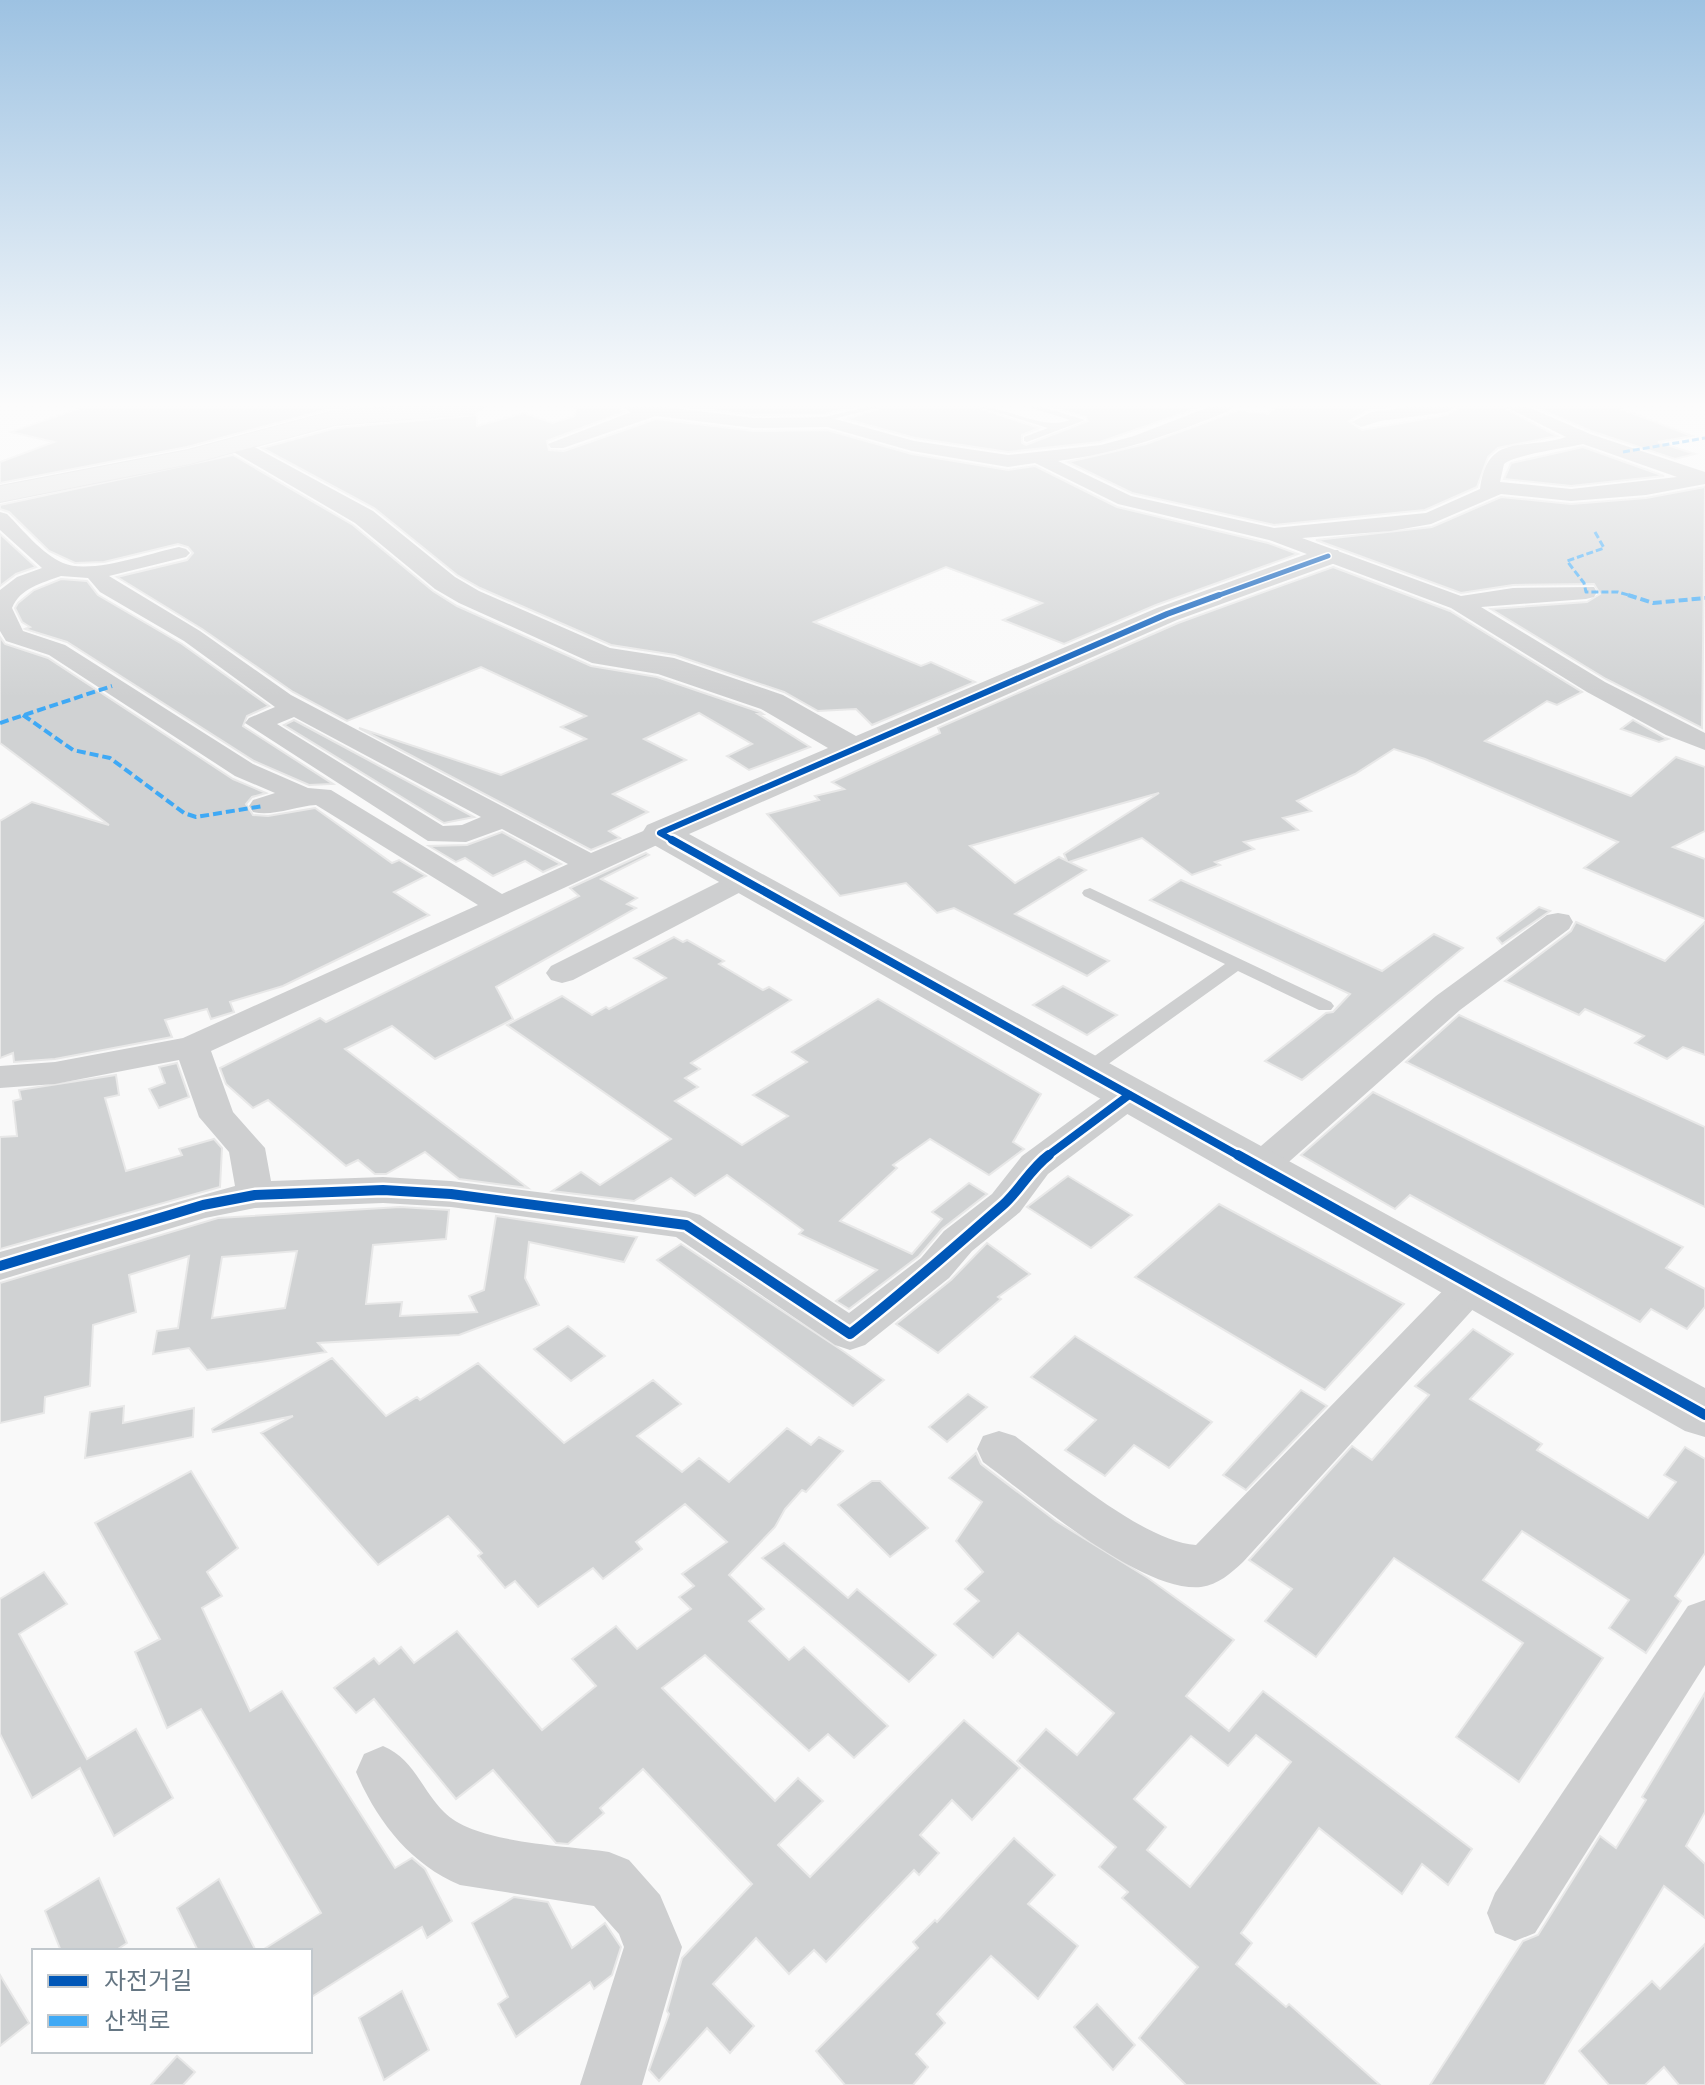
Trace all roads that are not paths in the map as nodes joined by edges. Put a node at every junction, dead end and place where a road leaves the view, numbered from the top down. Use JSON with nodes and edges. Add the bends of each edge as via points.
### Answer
{"nodes":[{"id":1,"x":342,"y":504,"type":"edge"},
{"id":2,"x":1144,"y":504,"type":"edge"},
{"id":3,"x":1460,"y":504,"type":"edge"},
{"id":4,"x":0,"y":518,"type":"edge"},
{"id":5,"x":1276,"y":535,"type":"junction"},
{"id":6,"x":8,"y":539,"type":"edge"},
{"id":7,"x":179,"y":553,"type":"dead end"},
{"id":8,"x":1328,"y":556,"type":"junction"},
{"id":9,"x":61,"y":569,"type":"junction"},
{"id":10,"x":92,"y":570,"type":"junction"},
{"id":11,"x":1586,"y":592,"type":"dead end"},
{"id":12,"x":1459,"y":603,"type":"junction"},
{"id":13,"x":296,"y":707,"type":"junction"},
{"id":14,"x":1705,"y":742,"type":"edge"},
{"id":15,"x":853,"y":748,"type":"junction"},
{"id":16,"x":400,"y":762,"type":"junction"},
{"id":17,"x":351,"y":782,"type":"junction"},
{"id":18,"x":307,"y":796,"type":"junction"},
{"id":19,"x":263,"y":806,"type":"dead end"},
{"id":20,"x":504,"y":818,"type":"junction"},
{"id":21,"x":660,"y":833,"type":"junction"},
{"id":22,"x":591,"y":865,"type":"junction"},
{"id":23,"x":743,"y":879,"type":"junction"},
{"id":24,"x":1090,"y":893,"type":"dead end"},
{"id":25,"x":501,"y":906,"type":"junction"},
{"id":26,"x":1558,"y":922,"type":"dead end"},
{"id":27,"x":1236,"y":964,"type":"junction"},
{"id":28,"x":562,"y":973,"type":"dead end"},
{"id":29,"x":1325,"y":1006,"type":"dead end"},
{"id":30,"x":192,"y":1047,"type":"junction"},
{"id":31,"x":1086,"y":1071,"type":"junction"},
{"id":32,"x":0,"y":1077,"type":"edge"},
{"id":33,"x":1129,"y":1095,"type":"junction"},
{"id":34,"x":1260,"y":1167,"type":"junction"},
{"id":35,"x":255,"y":1195,"type":"junction"},
{"id":36,"x":0,"y":1266,"type":"edge"},
{"id":37,"x":1472,"y":1285,"type":"junction"},
{"id":38,"x":1705,"y":1415,"type":"edge"},
{"id":39,"x":999,"y":1449,"type":"dead end"},
{"id":40,"x":1705,"y":1622,"type":"edge"},
{"id":41,"x":383,"y":1772,"type":"dead end"},
{"id":42,"x":1515,"y":1913,"type":"dead end"},
{"id":43,"x":611,"y":2085,"type":"edge"}],
"edges":[{"from":1,"to":15,"type":"street","via":[[469,597],[603,656],[663,665],[772,702]]},
{"from":2,"to":5,"type":"street"},
{"from":3,"to":5,"type":"street","via":[[1431,518],[1391,525]]},
{"from":4,"to":6,"type":"street"},
{"from":5,"to":8,"type":"street"},
{"from":6,"to":9,"type":"street"},
{"from":7,"to":10,"type":"street"},
{"from":8,"to":12,"type":"street"},
{"from":8,"to":15,"type":"street","via":[[1167,614]]},
{"from":9,"to":10,"type":"street"},
{"from":9,"to":18,"type":"street","via":[[25,582],[4,597],[1,608],[14,636],[57,650],[244,770]]},
{"from":10,"to":13,"type":"street","via":[[108,587]]},
{"from":11,"to":12,"type":"street"},
{"from":12,"to":14,"type":"street","via":[[1596,687]]},
{"from":13,"to":16,"type":"street"},
{"from":13,"to":17,"type":"street","via":[[258,723]]},
{"from":15,"to":21,"type":"street"},
{"from":16,"to":17,"type":"street"},
{"from":16,"to":20,"type":"street"},
{"from":17,"to":20,"type":"street","via":[[438,835],[466,833]]},
{"from":18,"to":19,"type":"street"},
{"from":18,"to":25,"type":"street","via":[[321,796]]},
{"from":20,"to":22,"type":"street"},
{"from":21,"to":22,"type":"street"},
{"from":21,"to":23,"type":"street"},
{"from":22,"to":25,"type":"street"},
{"from":23,"to":28,"type":"street"},
{"from":23,"to":31,"type":"street"},
{"from":24,"to":27,"type":"lane"},
{"from":25,"to":30,"type":"street"},
{"from":26,"to":34,"type":"street","via":[[1448,1003]]},
{"from":27,"to":29,"type":"lane"},
{"from":27,"to":31,"type":"lane"},
{"from":30,"to":32,"type":"street","via":[[55,1073]]},
{"from":30,"to":35,"type":"street","via":[[217,1117],[247,1148]]},
{"from":31,"to":33,"type":"street"},
{"from":33,"to":34,"type":"street"},
{"from":33,"to":35,"type":"street","via":[[1035,1165],[1006,1203],[958,1241],[935,1268],[850,1334],[686,1225],[451,1194],[383,1190]]},
{"from":34,"to":37,"type":"street"},
{"from":35,"to":36,"type":"street","via":[[203,1205]]},
{"from":37,"to":38,"type":"street"},
{"from":37,"to":39,"type":"street","via":[[1226,1548],[1203,1566],[1173,1565],[1142,1550]]},
{"from":40,"to":42,"type":"street"},
{"from":41,"to":43,"type":"street","via":[[425,1832],[460,1857],[609,1880],[640,1915],[653,1947]]}]}
